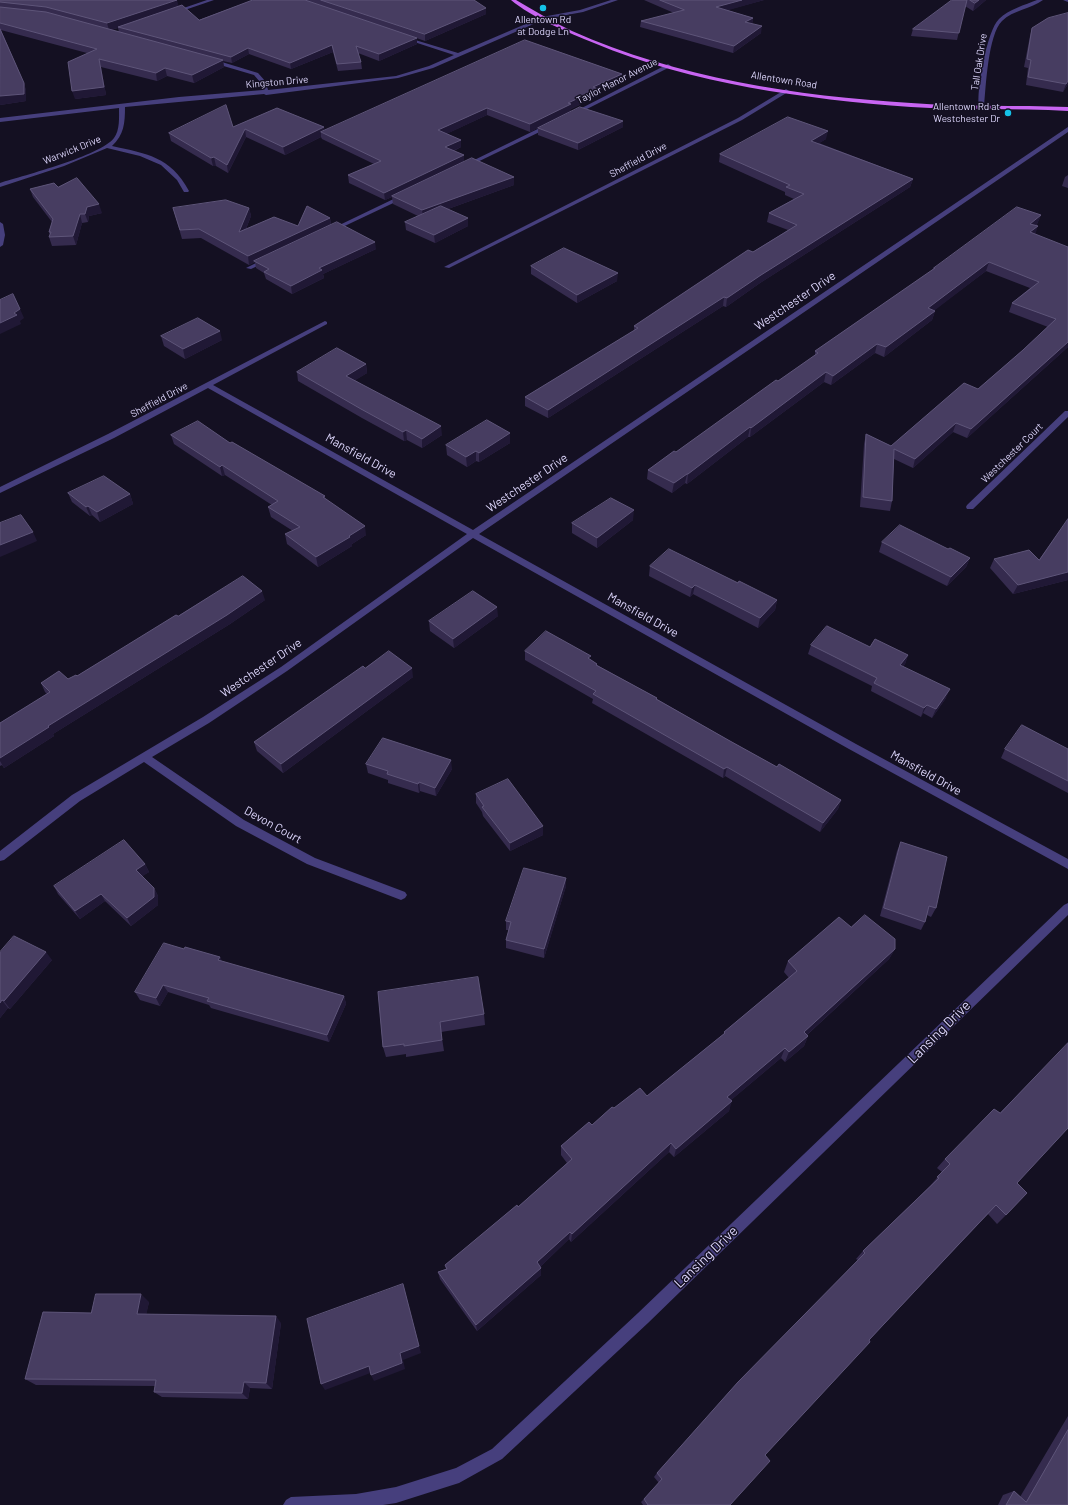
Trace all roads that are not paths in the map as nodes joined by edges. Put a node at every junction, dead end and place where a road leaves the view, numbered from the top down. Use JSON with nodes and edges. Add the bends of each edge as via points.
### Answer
{"nodes":[{"id":1,"x":212,"y":0,"type":"edge"},
{"id":2,"x":513,"y":0,"type":"edge"},
{"id":3,"x":616,"y":0,"type":"edge"},
{"id":4,"x":1041,"y":0,"type":"edge"},
{"id":5,"x":1065,"y":0,"type":"edge"},
{"id":6,"x":1068,"y":1,"type":"edge"},
{"id":7,"x":168,"y":14,"type":"edge"},
{"id":8,"x":544,"y":18,"type":"junction"},
{"id":9,"x":398,"y":35,"type":"edge"},
{"id":10,"x":458,"y":55,"type":"junction"},
{"id":11,"x":208,"y":60,"type":"edge"},
{"id":12,"x":668,"y":66,"type":"junction"},
{"id":13,"x":786,"y":91,"type":"junction"},
{"id":14,"x":266,"y":92,"type":"junction"},
{"id":15,"x":122,"y":106,"type":"junction"},
{"id":16,"x":981,"y":106,"type":"junction"},
{"id":17,"x":1068,"y":109,"type":"edge"},
{"id":18,"x":563,"y":118,"type":"edge"},
{"id":19,"x":0,"y":120,"type":"edge"},
{"id":20,"x":556,"y":122,"type":"edge"},
{"id":21,"x":1068,"y":129,"type":"edge"},
{"id":22,"x":106,"y":146,"type":"junction"},
{"id":23,"x":458,"y":170,"type":"edge"},
{"id":24,"x":0,"y":184,"type":"edge"},
{"id":25,"x":186,"y":191,"type":"dead end"},
{"id":26,"x":409,"y":193,"type":"edge"},
{"id":27,"x":0,"y":224,"type":"edge"},
{"id":28,"x":323,"y":234,"type":"edge"},
{"id":29,"x":0,"y":245,"type":"edge"},
{"id":30,"x":270,"y":258,"type":"edge"},
{"id":31,"x":447,"y":267,"type":"dead end"},
{"id":32,"x":249,"y":268,"type":"edge"},
{"id":33,"x":325,"y":323,"type":"dead end"},
{"id":34,"x":208,"y":385,"type":"junction"},
{"id":35,"x":1068,"y":413,"type":"edge"},
{"id":36,"x":0,"y":490,"type":"edge"},
{"id":37,"x":970,"y":507,"type":"dead end"},
{"id":38,"x":474,"y":533,"type":"junction"},
{"id":39,"x":144,"y":757,"type":"junction"},
{"id":40,"x":0,"y":857,"type":"edge"},
{"id":41,"x":1068,"y":864,"type":"edge"},
{"id":42,"x":401,"y":895,"type":"dead end"},
{"id":43,"x":1068,"y":908,"type":"edge"},
{"id":44,"x":291,"y":1505,"type":"edge"}],
"edges":[{"from":1,"to":7,"type":"street"},
{"from":2,"to":8,"type":"main road","name":"Allentown Road"},
{"from":3,"to":8,"type":"street","name":"Kingston Drive","via":[[582,11]]},
{"from":4,"to":16,"type":"street","name":"Tall Oak Drive","via":[[996,24],[988,51]]},
{"from":5,"to":6,"type":"street"},
{"from":8,"to":10,"type":"street","name":"Kingston Drive"},
{"from":8,"to":12,"type":"main road","name":"Allentown Road","via":[[588,39]]},
{"from":9,"to":10,"type":"street"},
{"from":10,"to":14,"type":"street","name":"Kingston Drive","via":[[431,67],[396,77]]},
{"from":11,"to":14,"type":"street","via":[[256,74],[263,82]]},
{"from":12,"to":13,"type":"main road","name":"Allentown Road"},
{"from":12,"to":18,"type":"street","name":"Taylor Manor Avenue"},
{"from":13,"to":16,"type":"main road","name":"Allentown Road","via":[[911,105]]},
{"from":13,"to":31,"type":"street","name":"Sheffield Drive","via":[[740,119]]},
{"from":14,"to":15,"type":"street","name":"Kingston Drive"},
{"from":15,"to":19,"type":"street","name":"Kingston Drive"},
{"from":15,"to":22,"type":"street","name":"Warwick Drive","via":[[119,134]]},
{"from":16,"to":17,"type":"main road","name":"Allentown Road"},
{"from":20,"to":23,"type":"street"},
{"from":21,"to":38,"type":"street","name":"Westchester Drive"},
{"from":22,"to":24,"type":"street","name":"Warwick Drive","via":[[66,164]]},
{"from":22,"to":25,"type":"street","via":[[146,156],[162,163],[176,174]]},
{"from":26,"to":28,"type":"street"},
{"from":27,"to":29,"type":"street"},
{"from":30,"to":32,"type":"street"},
{"from":33,"to":34,"type":"street","name":"Sheffield Drive"},
{"from":34,"to":36,"type":"street","name":"Sheffield Drive"},
{"from":34,"to":38,"type":"street","name":"Mansfield Drive"},
{"from":35,"to":37,"type":"street","name":"Westchester Court"},
{"from":38,"to":39,"type":"street","name":"Westchester Drive","via":[[284,669]]},
{"from":38,"to":41,"type":"street","name":"Mansfield Drive"},
{"from":39,"to":40,"type":"street","name":"Westchester Drive","via":[[76,798]]},
{"from":39,"to":42,"type":"street","name":"Devon Court","via":[[222,811],[266,837],[312,861]]},
{"from":43,"to":44,"type":"street","name":"Lansing Drive","via":[[498,1454],[459,1475],[396,1495],[356,1502]]}]}
